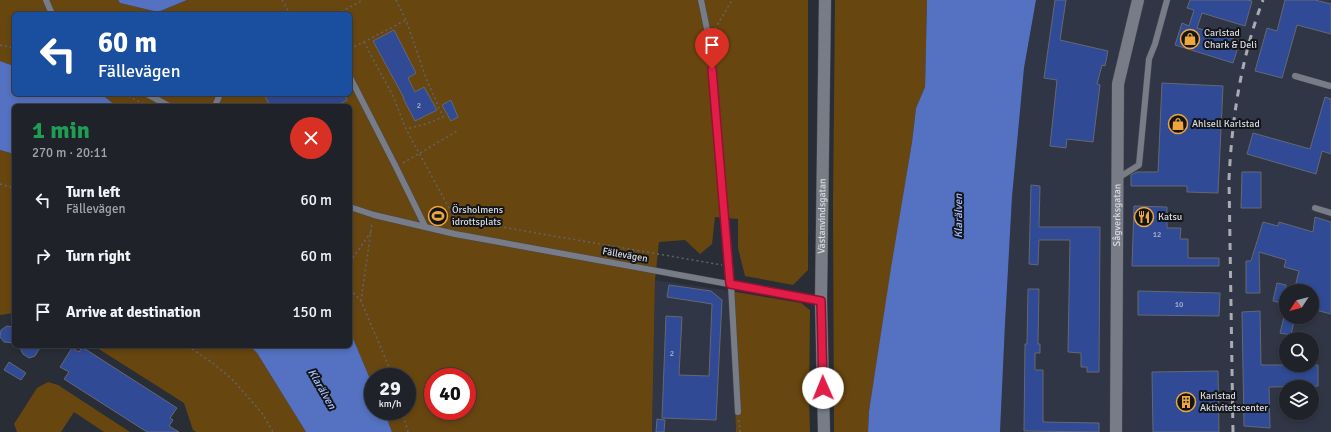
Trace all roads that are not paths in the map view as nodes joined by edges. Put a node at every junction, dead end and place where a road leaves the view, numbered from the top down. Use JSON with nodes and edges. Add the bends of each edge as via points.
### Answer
{"nodes":[{"id":1,"x":46,"y":0,"type":"edge"},
{"id":2,"x":701,"y":0,"type":"edge"},
{"id":3,"x":826,"y":0,"type":"edge"},
{"id":4,"x":1138,"y":0,"type":"edge"},
{"id":5,"x":1167,"y":0,"type":"edge"},
{"id":6,"x":51,"y":12,"type":"edge"},
{"id":7,"x":1295,"y":76,"type":"dead end"},
{"id":8,"x":352,"y":81,"type":"edge"},
{"id":9,"x":1330,"y":86,"type":"dead end"},
{"id":10,"x":151,"y":96,"type":"edge"},
{"id":11,"x":165,"y":104,"type":"edge"},
{"id":12,"x":1118,"y":178,"type":"junction"},
{"id":13,"x":352,"y":208,"type":"edge"},
{"id":14,"x":1315,"y":208,"type":"dead end"},
{"id":15,"x":1331,"y":213,"type":"edge"},
{"id":16,"x":425,"y":226,"type":"junction"},
{"id":17,"x":730,"y":284,"type":"junction"},
{"id":18,"x":821,"y":301,"type":"junction"},
{"id":19,"x":738,"y":412,"type":"road end"},
{"id":20,"x":824,"y":432,"type":"edge"},
{"id":21,"x":1116,"y":432,"type":"edge"}],
"edges":[{"from":1,"to":6,"type":"lane"},
{"from":2,"to":17,"type":"lane","via":[[709,39]]},
{"from":3,"to":18,"type":"street","name":"Västanvindsgatan"},
{"from":4,"to":12,"type":"street","name":"Sågverksgatan","via":[[1118,84]]},
{"from":5,"to":12,"type":"lane","via":[[1149,59],[1139,165]]},
{"from":7,"to":9,"type":"lane"},
{"from":8,"to":16,"type":"lane"},
{"from":10,"to":11,"type":"lane"},
{"from":12,"to":21,"type":"street","name":"Sågverksgatan"},
{"from":13,"to":16,"type":"lane","name":"Fällevägen"},
{"from":14,"to":15,"type":"lane"},
{"from":16,"to":17,"type":"lane","name":"Fällevägen","via":[[456,234]]},
{"from":17,"to":18,"type":"lane","name":"Fällevägen"},
{"from":17,"to":19,"type":"lane"},
{"from":18,"to":20,"type":"street","name":"Västanvindsgatan"}]}
